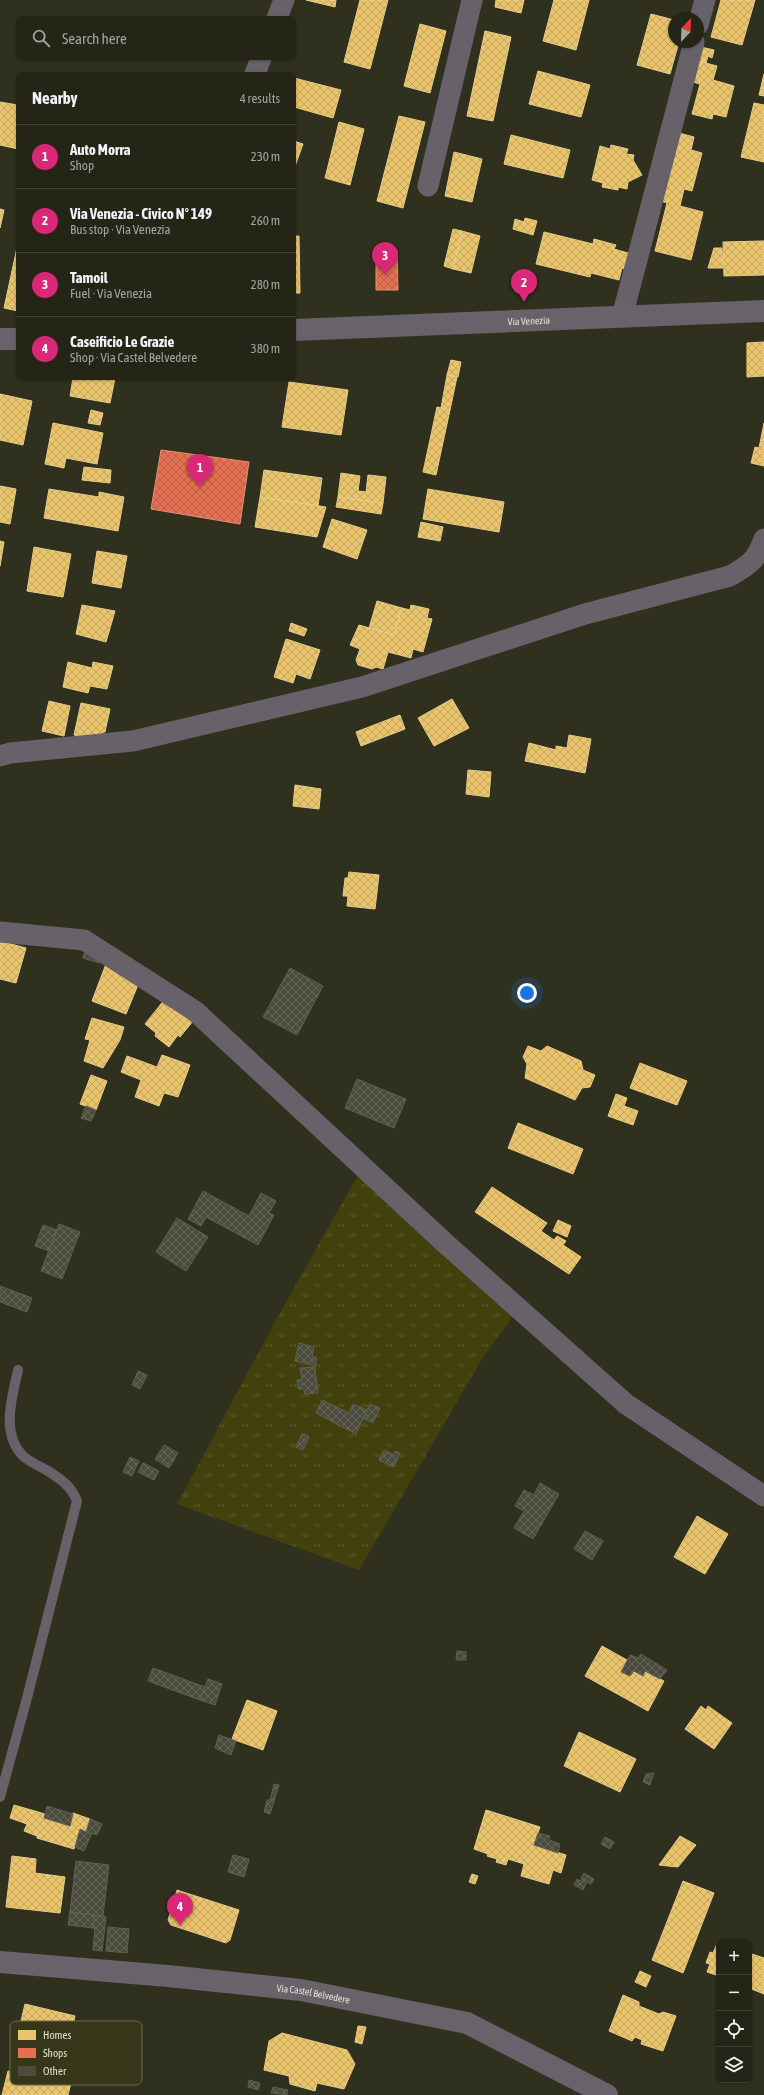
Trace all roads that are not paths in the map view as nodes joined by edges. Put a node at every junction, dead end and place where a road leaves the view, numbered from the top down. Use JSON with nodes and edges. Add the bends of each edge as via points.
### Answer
{"nodes":[{"id":1,"x":284,"y":0,"type":"edge"},
{"id":2,"x":472,"y":0,"type":"edge"},
{"id":3,"x":705,"y":0,"type":"edge"},
{"id":4,"x":702,"y":12,"type":"edge"},
{"id":5,"x":278,"y":16,"type":"edge"},
{"id":6,"x":692,"y":48,"type":"edge"},
{"id":7,"x":260,"y":60,"type":"edge"},
{"id":8,"x":256,"y":72,"type":"edge"},
{"id":9,"x":428,"y":186,"type":"dead end"},
{"id":10,"x":764,"y":311,"type":"edge"},
{"id":11,"x":622,"y":317,"type":"junction"},
{"id":12,"x":296,"y":330,"type":"edge"},
{"id":13,"x":0,"y":339,"type":"edge"},
{"id":14,"x":16,"y":339,"type":"edge"},
{"id":15,"x":764,"y":539,"type":"edge"},
{"id":16,"x":0,"y":756,"type":"edge"},
{"id":17,"x":0,"y":932,"type":"edge"},
{"id":18,"x":18,"y":1370,"type":"dead end"},
{"id":19,"x":764,"y":1496,"type":"edge"},
{"id":20,"x":0,"y":1797,"type":"edge"},
{"id":21,"x":0,"y":1962,"type":"edge"},
{"id":22,"x":607,"y":2095,"type":"edge"}],
"edges":[{"from":1,"to":5,"type":"street"},
{"from":2,"to":9,"type":"street"},
{"from":3,"to":4,"type":"street"},
{"from":6,"to":11,"type":"street"},
{"from":7,"to":8,"type":"street"},
{"from":10,"to":11,"type":"street","name":"Via Venezia"},
{"from":11,"to":12,"type":"street","name":"Via Venezia"},
{"from":13,"to":14,"type":"street"},
{"from":15,"to":16,"type":"street","via":[[760,552],[750,564],[730,576],[585,614],[362,687],[133,741]]},
{"from":17,"to":19,"type":"street","via":[[84,940],[195,1011],[446,1244],[626,1404]]},
{"from":18,"to":20,"type":"lane","via":[[8,1411],[14,1444],[23,1456],[72,1489],[77,1502]]},
{"from":21,"to":22,"type":"street","name":"Via Castel Belvedere","via":[[300,1990],[467,2023]]}]}
